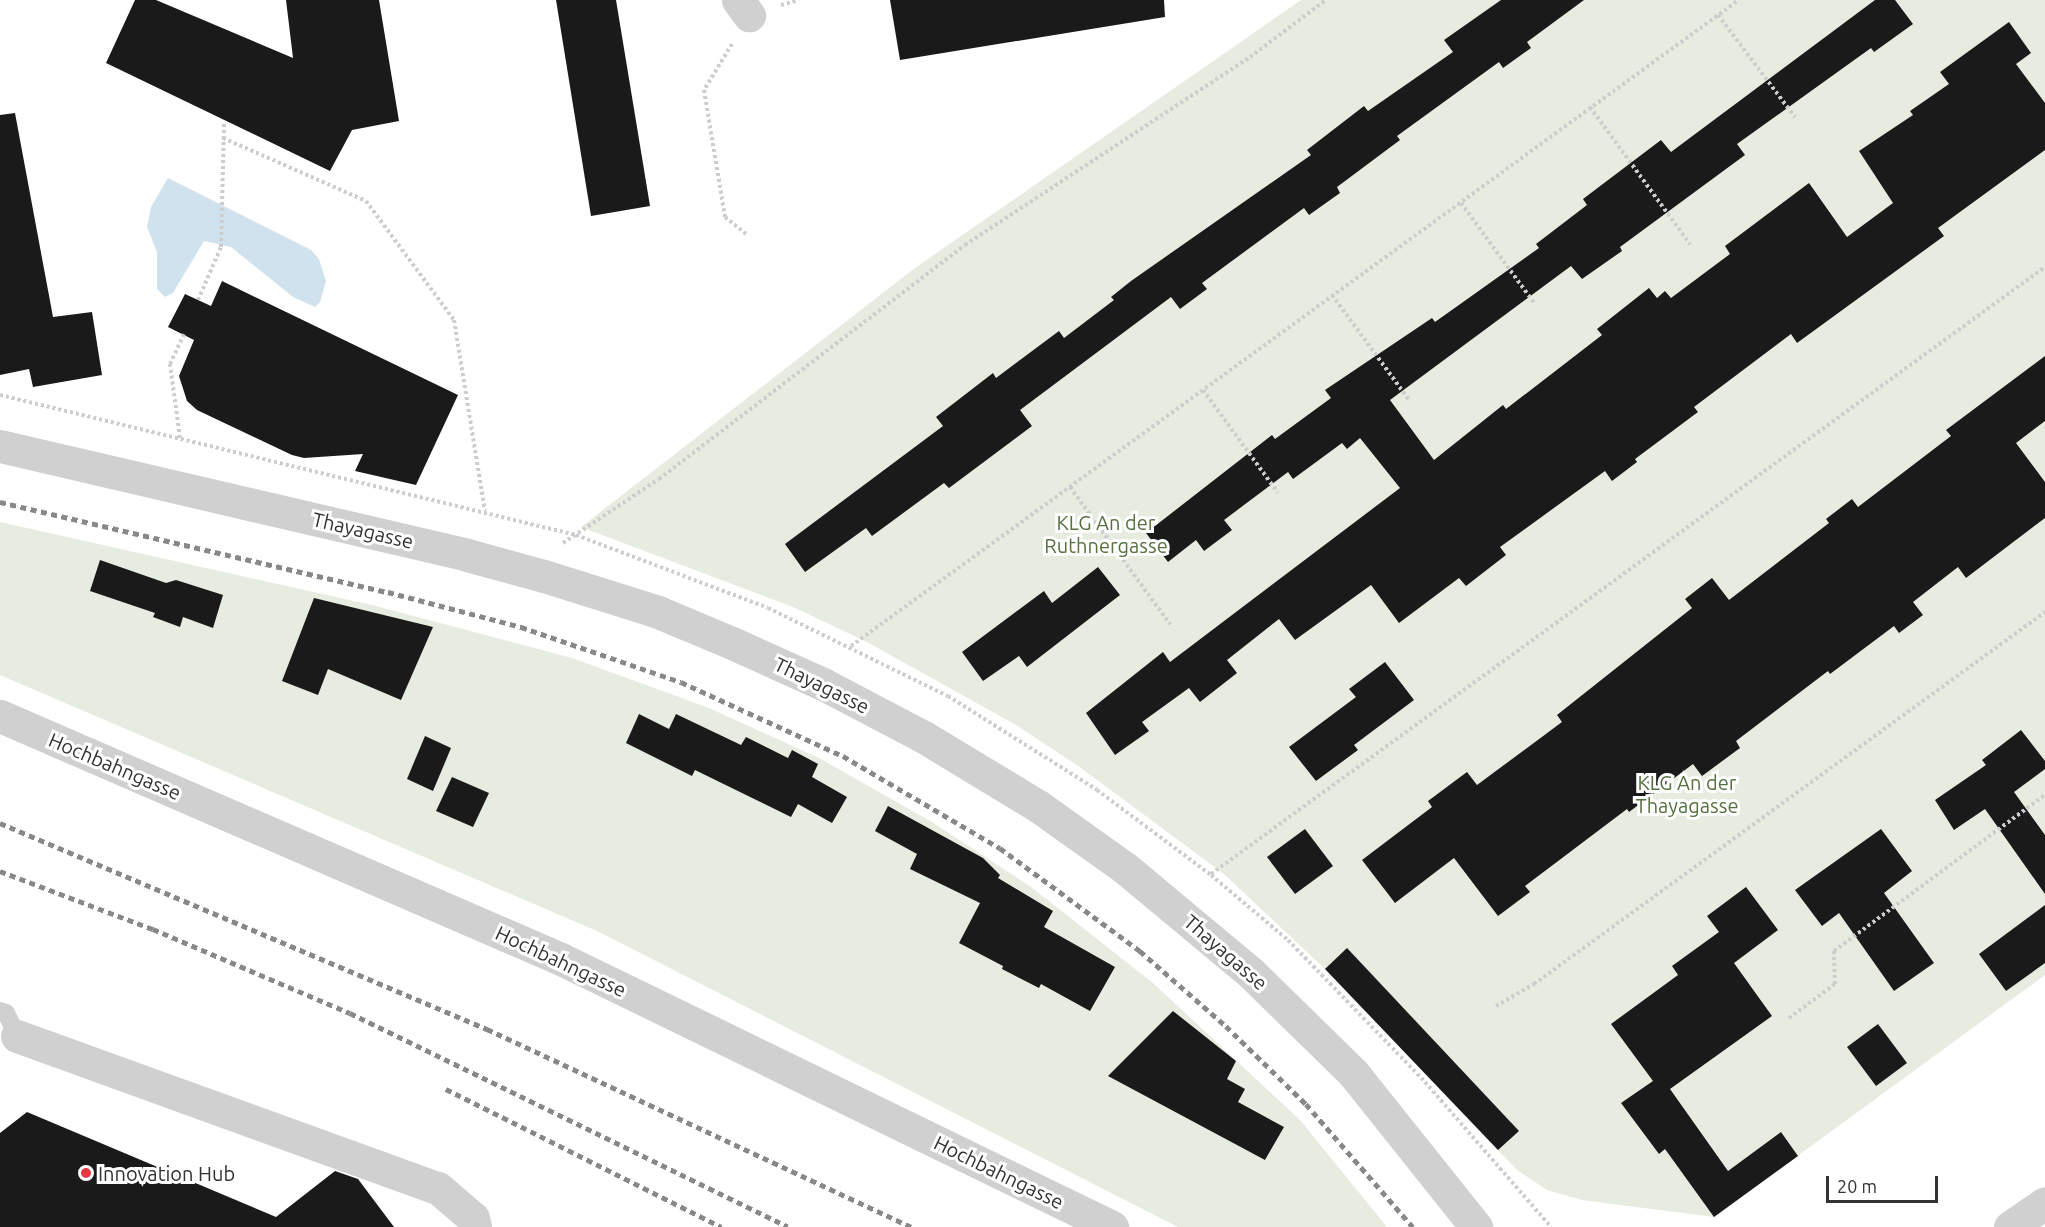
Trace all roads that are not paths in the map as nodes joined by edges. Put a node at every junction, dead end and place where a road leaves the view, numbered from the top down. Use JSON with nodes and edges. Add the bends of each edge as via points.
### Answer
{"nodes":[{"id":1,"x":0,"y":447,"type":"edge"},
{"id":2,"x":0,"y":716,"type":"edge"},
{"id":3,"x":4,"y":1030,"type":"edge"},
{"id":4,"x":2045,"y":1203,"type":"edge"},
{"id":5,"x":475,"y":1227,"type":"edge"},
{"id":6,"x":1112,"y":1227,"type":"edge"},
{"id":7,"x":1476,"y":1227,"type":"edge"},
{"id":8,"x":2010,"y":1227,"type":"edge"}],
"edges":[{"from":1,"to":7,"type":"street","name":"Thayagasse","via":[[544,576],[658,612],[823,684],[924,737],[1038,806],[1182,914],[1313,1031],[1392,1120]]},
{"from":2,"to":6,"type":"street","name":"Hochbahngasse","via":[[561,959]]},
{"from":3,"to":5,"type":"street","via":[[438,1188],[473,1218]]},
{"from":4,"to":8,"type":"street"}]}
